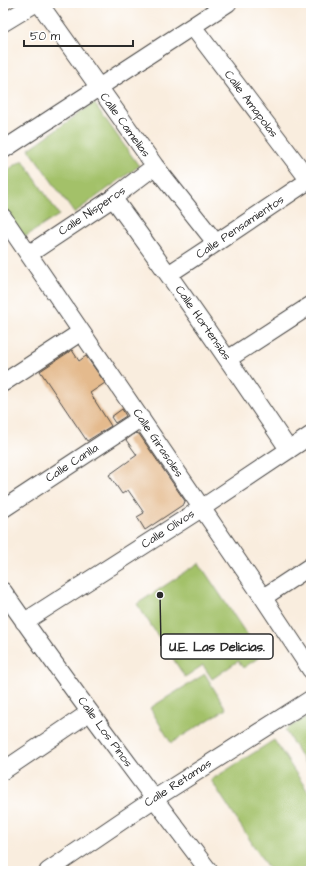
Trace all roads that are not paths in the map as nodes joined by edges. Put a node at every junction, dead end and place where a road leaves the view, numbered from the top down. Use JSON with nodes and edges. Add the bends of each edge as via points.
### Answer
{"nodes":[{"id":1,"x":37,"y":3,"type":"edge"},
{"id":2,"x":228,"y":3,"type":"edge"},
{"id":3,"x":3,"y":23,"type":"edge"},
{"id":4,"x":193,"y":27,"type":"junction"},
{"id":5,"x":98,"y":88,"type":"junction"},
{"id":6,"x":3,"y":150,"type":"edge"},
{"id":7,"x":155,"y":166,"type":"junction"},
{"id":8,"x":310,"y":179,"type":"edge"},
{"id":9,"x":113,"y":198,"type":"junction"},
{"id":10,"x":3,"y":217,"type":"edge"},
{"id":11,"x":216,"y":243,"type":"junction"},
{"id":12,"x":29,"y":254,"type":"junction"},
{"id":13,"x":169,"y":274,"type":"junction"},
{"id":14,"x":311,"y":305,"type":"edge"},
{"id":15,"x":81,"y":332,"type":"junction"},
{"id":16,"x":228,"y":359,"type":"junction"},
{"id":17,"x":3,"y":383,"type":"edge"},
{"id":18,"x":141,"y":418,"type":"junction"},
{"id":19,"x":311,"y":435,"type":"edge"},
{"id":20,"x":289,"y":450,"type":"junction"},
{"id":21,"x":202,"y":508,"type":"junction"},
{"id":22,"x":3,"y":509,"type":"edge"},
{"id":23,"x":311,"y":566,"type":"edge"},
{"id":24,"x":3,"y":591,"type":"edge"},
{"id":25,"x":264,"y":599,"type":"junction"},
{"id":26,"x":24,"y":622,"type":"junction"},
{"id":27,"x":311,"y":670,"type":"edge"},
{"id":28,"x":311,"y":699,"type":"edge"},
{"id":29,"x":90,"y":712,"type":"junction"},
{"id":30,"x":3,"y":771,"type":"edge"},
{"id":31,"x":154,"y":799,"type":"junction"},
{"id":32,"x":69,"y":866,"type":"edge"},
{"id":33,"x":48,"y":871,"type":"edge"},
{"id":34,"x":209,"y":871,"type":"edge"}],
"edges":[{"from":1,"to":3,"type":"street"},
{"from":1,"to":5,"type":"street","name":"Calle Camelias"},
{"from":2,"to":4,"type":"street"},
{"from":4,"to":5,"type":"street"},
{"from":4,"to":8,"type":"street","name":"Calle Amapolas"},
{"from":5,"to":6,"type":"street"},
{"from":5,"to":7,"type":"street","name":"Calle Camelias"},
{"from":7,"to":9,"type":"street","name":"Calle Nísperos"},
{"from":7,"to":11,"type":"street","name":"Calle Camelias"},
{"from":8,"to":11,"type":"street","name":"Calle Pensamientos"},
{"from":9,"to":12,"type":"street","name":"Calle Nísperos"},
{"from":9,"to":13,"type":"street","name":"Calle Hortensias"},
{"from":10,"to":12,"type":"street","name":"Calle Girasoles"},
{"from":11,"to":13,"type":"street","name":"Calle Pensamientos"},
{"from":12,"to":15,"type":"street","name":"Calle Girasoles"},
{"from":13,"to":16,"type":"street","name":"Calle Hortensias"},
{"from":14,"to":16,"type":"street"},
{"from":15,"to":17,"type":"street"},
{"from":15,"to":18,"type":"street","name":"Calle Girasoles"},
{"from":16,"to":20,"type":"street","name":"Calle Hortensias"},
{"from":18,"to":21,"type":"street","name":"Calle Girasoles"},
{"from":18,"to":22,"type":"street","name":"Calle Canlla"},
{"from":19,"to":20,"type":"street","name":"Calle Olivos"},
{"from":20,"to":21,"type":"street","name":"Calle Olivos"},
{"from":21,"to":25,"type":"street","name":"Calle Girasoles"},
{"from":21,"to":26,"type":"street","name":"Calle Olivos"},
{"from":23,"to":25,"type":"street"},
{"from":24,"to":26,"type":"street","name":"Calle Los Pinos"},
{"from":25,"to":27,"type":"street","name":"Calle Girasoles"},
{"from":26,"to":29,"type":"street","name":"Calle Los Pinos"},
{"from":28,"to":31,"type":"street","name":"Calle Retamas"},
{"from":29,"to":30,"type":"street"},
{"from":29,"to":31,"type":"street","name":"Calle Los Pinos"},
{"from":31,"to":32,"type":"street","name":"Calle Retamas"},
{"from":31,"to":34,"type":"street","name":"Calle Los Pinos"},
{"from":32,"to":33,"type":"street","name":"Calle Retamas"}]}
